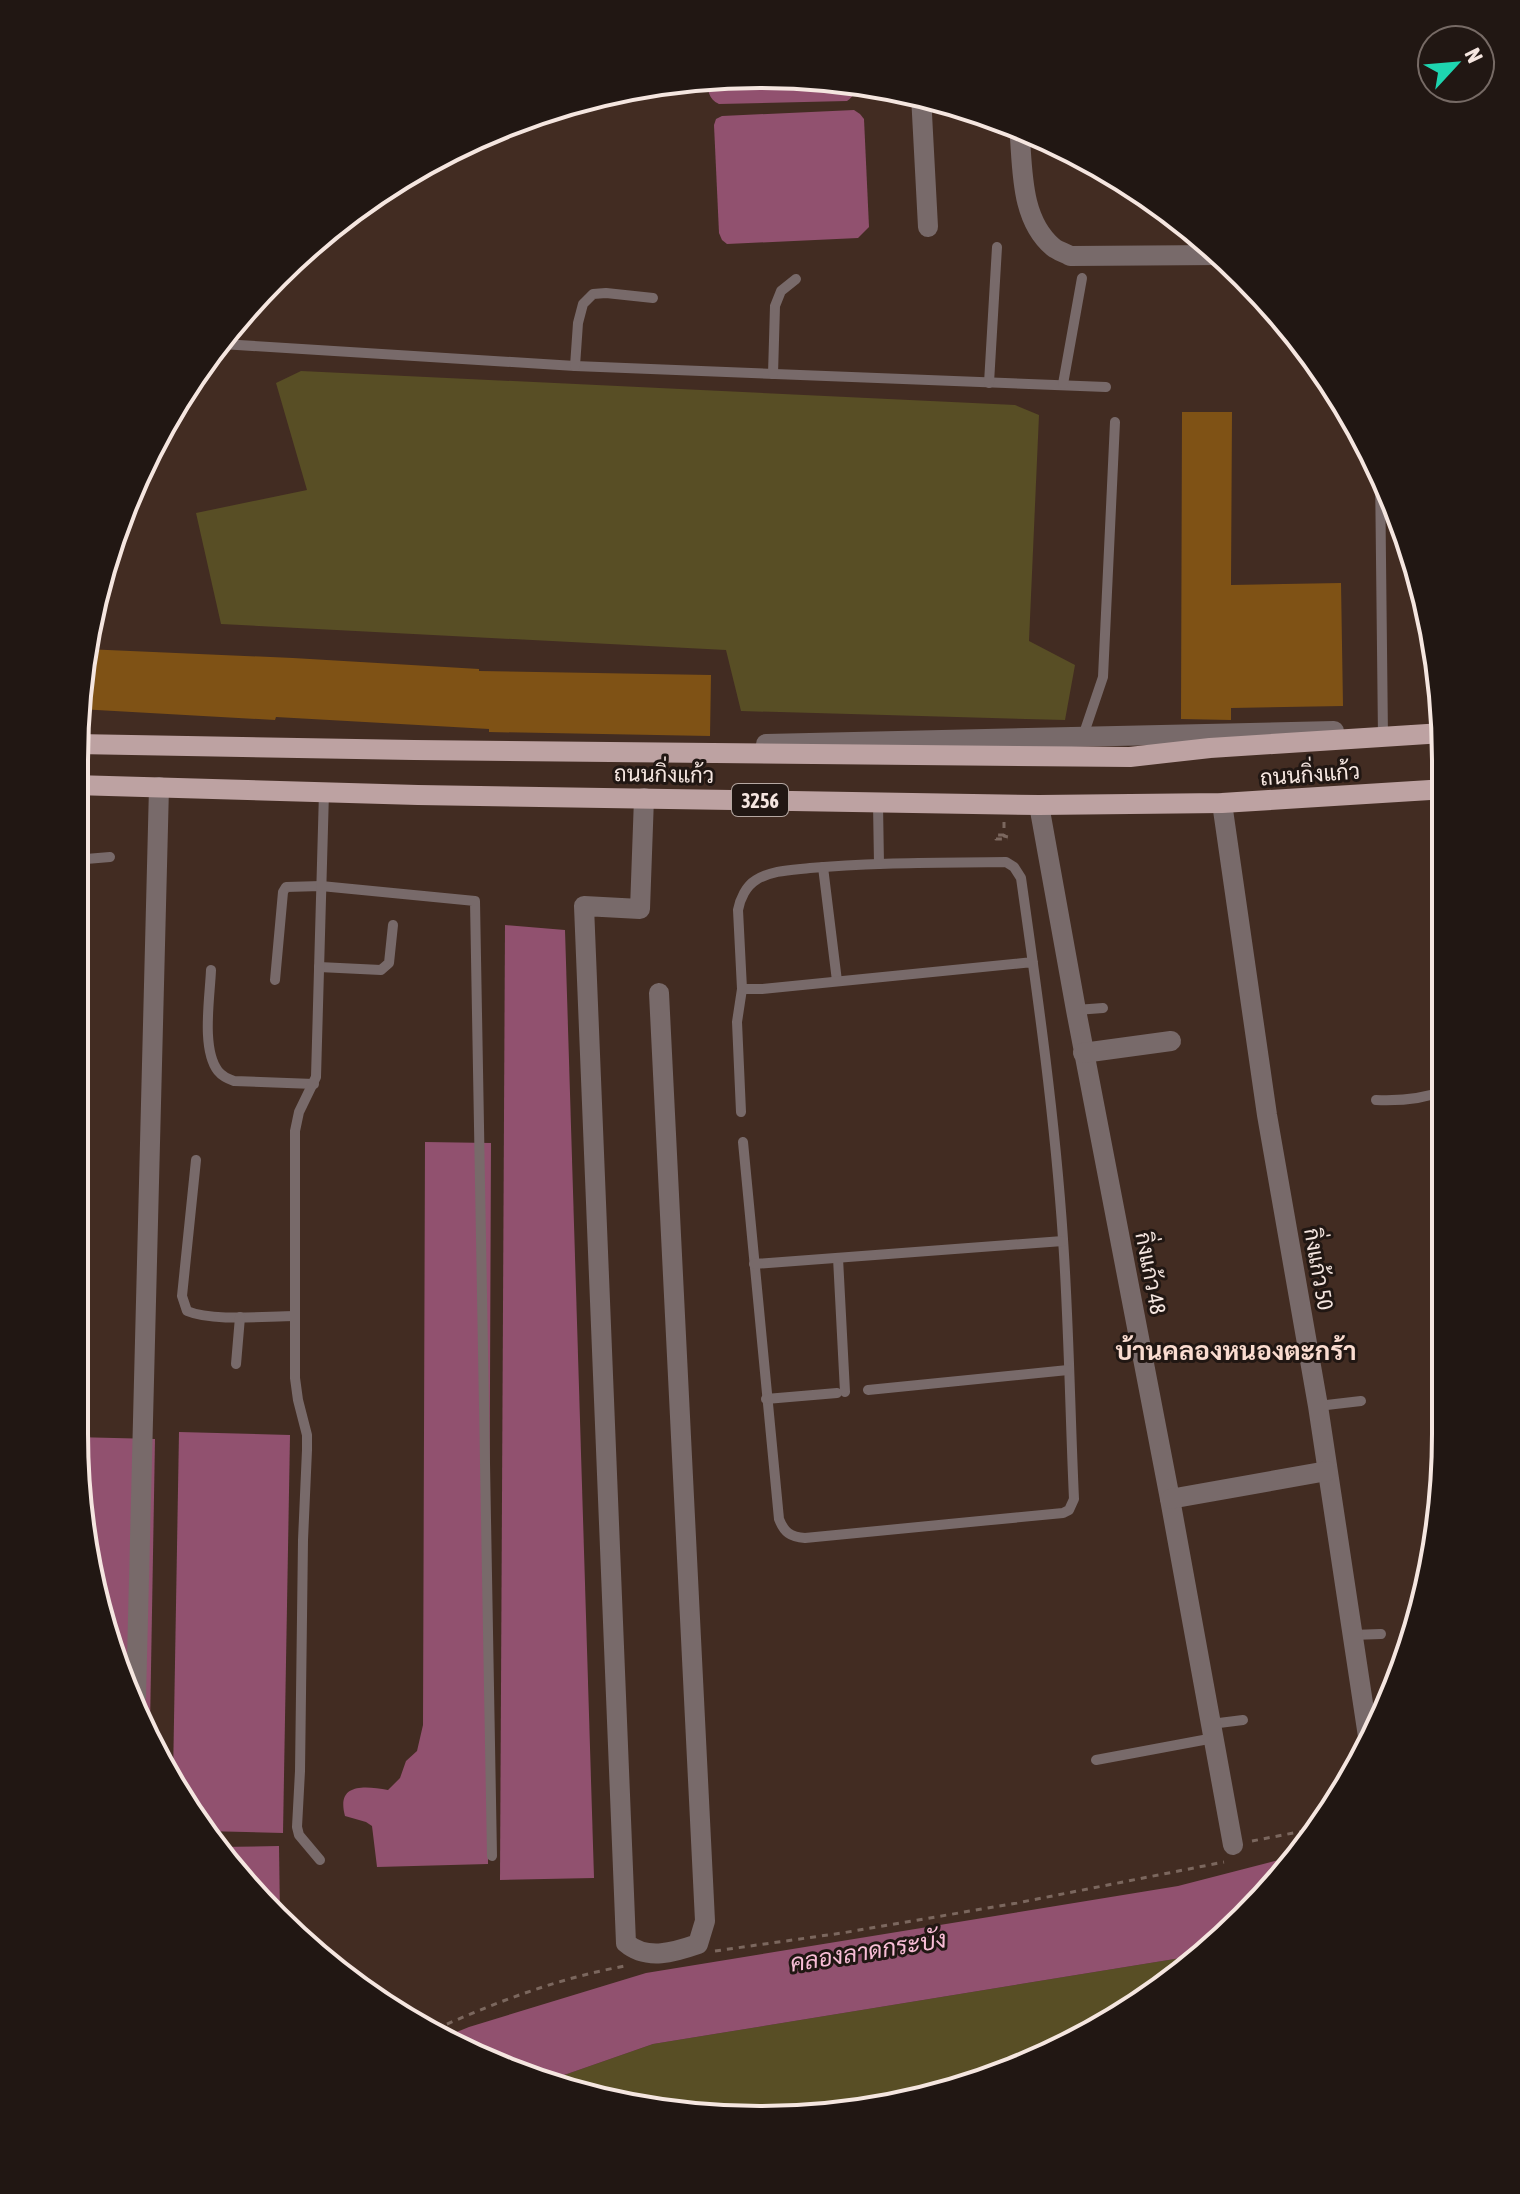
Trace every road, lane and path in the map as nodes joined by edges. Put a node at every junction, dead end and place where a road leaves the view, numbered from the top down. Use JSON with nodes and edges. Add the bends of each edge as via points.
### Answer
{"nodes":[{"id":1,"x":922,"y":108,"type":"edge"},
{"id":2,"x":1021,"y":141,"type":"edge"},
{"id":3,"x":928,"y":227,"type":"dead end"},
{"id":4,"x":997,"y":247,"type":"dead end"},
{"id":5,"x":1203,"y":255,"type":"edge"},
{"id":6,"x":1082,"y":278,"type":"dead end"},
{"id":7,"x":796,"y":279,"type":"dead end"},
{"id":8,"x":653,"y":298,"type":"dead end"},
{"id":9,"x":232,"y":345,"type":"edge"},
{"id":10,"x":575,"y":366,"type":"junction"},
{"id":11,"x":773,"y":374,"type":"junction"},
{"id":12,"x":989,"y":383,"type":"junction"},
{"id":13,"x":1063,"y":384,"type":"junction"},
{"id":14,"x":1106,"y":387,"type":"dead end"},
{"id":15,"x":1115,"y":422,"type":"dead end"},
{"id":16,"x":1380,"y":501,"type":"edge"},
{"id":17,"x":1431,"y":732,"type":"edge"},
{"id":18,"x":1382,"y":734,"type":"junction"},
{"id":19,"x":88,"y":744,"type":"edge"},
{"id":20,"x":1080,"y":748,"type":"junction"},
{"id":21,"x":88,"y":785,"type":"edge"},
{"id":22,"x":159,"y":787,"type":"junction"},
{"id":23,"x":1432,"y":790,"type":"edge"},
{"id":24,"x":324,"y":792,"type":"junction"},
{"id":25,"x":644,"y":798,"type":"junction"},
{"id":26,"x":1222,"y":803,"type":"junction"},
{"id":27,"x":878,"y":804,"type":"junction"},
{"id":28,"x":1039,"y":805,"type":"junction"},
{"id":29,"x":110,"y":857,"type":"dead end"},
{"id":30,"x":88,"y":859,"type":"edge"},
{"id":31,"x":879,"y":864,"type":"junction"},
{"id":32,"x":823,"y":867,"type":"junction"},
{"id":33,"x":321,"y":886,"type":"junction"},
{"id":34,"x":393,"y":925,"type":"dead end"},
{"id":35,"x":1033,"y":962,"type":"junction"},
{"id":36,"x":319,"y":967,"type":"junction"},
{"id":37,"x":211,"y":970,"type":"dead end"},
{"id":38,"x":275,"y":980,"type":"dead end"},
{"id":39,"x":837,"y":981,"type":"junction"},
{"id":40,"x":742,"y":989,"type":"junction"},
{"id":41,"x":659,"y":993,"type":"dead end"},
{"id":42,"x":1103,"y":1008,"type":"dead end"},
{"id":43,"x":1076,"y":1010,"type":"junction"},
{"id":44,"x":1171,"y":1041,"type":"dead end"},
{"id":45,"x":1083,"y":1053,"type":"junction"},
{"id":46,"x":314,"y":1084,"type":"junction"},
{"id":47,"x":1432,"y":1095,"type":"edge"},
{"id":48,"x":1376,"y":1100,"type":"dead end"},
{"id":49,"x":741,"y":1112,"type":"dead end"},
{"id":50,"x":743,"y":1142,"type":"dead end"},
{"id":51,"x":196,"y":1160,"type":"dead end"},
{"id":52,"x":1063,"y":1241,"type":"junction"},
{"id":53,"x":838,"y":1258,"type":"junction"},
{"id":54,"x":754,"y":1264,"type":"junction"},
{"id":55,"x":295,"y":1316,"type":"junction"},
{"id":56,"x":240,"y":1317,"type":"junction"},
{"id":57,"x":236,"y":1364,"type":"dead end"},
{"id":58,"x":1068,"y":1370,"type":"junction"},
{"id":59,"x":868,"y":1390,"type":"dead end"},
{"id":60,"x":766,"y":1399,"type":"junction"},
{"id":61,"x":1361,"y":1401,"type":"dead end"},
{"id":62,"x":1318,"y":1406,"type":"junction"},
{"id":63,"x":1327,"y":1471,"type":"junction"},
{"id":64,"x":1170,"y":1499,"type":"junction"},
{"id":65,"x":1381,"y":1634,"type":"dead end"},
{"id":66,"x":1352,"y":1635,"type":"junction"},
{"id":67,"x":136,"y":1684,"type":"edge"},
{"id":68,"x":1243,"y":1720,"type":"dead end"},
{"id":69,"x":1366,"y":1724,"type":"edge"},
{"id":70,"x":1212,"y":1731,"type":"junction"},
{"id":71,"x":1096,"y":1760,"type":"dead end"},
{"id":72,"x":1301,"y":1831,"type":"edge"},
{"id":73,"x":1233,"y":1845,"type":"junction"},
{"id":74,"x":492,"y":1856,"type":"dead end"},
{"id":75,"x":320,"y":1860,"type":"dead end"},
{"id":76,"x":707,"y":1952,"type":"dead end"},
{"id":77,"x":632,"y":1965,"type":"dead end"},
{"id":78,"x":443,"y":2026,"type":"edge"}],
"edges":[{"from":1,"to":3,"type":"street"},
{"from":2,"to":5,"type":"street","via":[[1028,209],[1053,248],[1070,256]]},
{"from":4,"to":12,"type":"lane"},
{"from":6,"to":13,"type":"lane"},
{"from":7,"to":11,"type":"lane","via":[[781,291],[775,306]]},
{"from":8,"to":10,"type":"lane","via":[[593,294],[583,304],[578,323]]},
{"from":9,"to":10,"type":"lane"},
{"from":10,"to":11,"type":"lane"},
{"from":11,"to":12,"type":"lane"},
{"from":12,"to":13,"type":"lane"},
{"from":13,"to":14,"type":"lane"},
{"from":15,"to":20,"type":"lane","via":[[1103,677]]},
{"from":16,"to":18,"type":"lane"},
{"from":17,"to":18,"type":"main road","name":"ถนนกิ่งแก้ว","number":"3256"},
{"from":18,"to":20,"type":"main road","name":"ถนนกิ่งแก้ว","number":"3256","via":[[1130,757]]},
{"from":19,"to":20,"type":"main road","name":"ถนนกิ่งแก้ว","number":"3256","via":[[454,751]]},
{"from":21,"to":22,"type":"main road","name":"ถนนกิ่งแก้ว","number":"3256"},
{"from":22,"to":24,"type":"main road","name":"ถนนกิ่งแก้ว","number":"3256"},
{"from":22,"to":67,"type":"street"},
{"from":23,"to":26,"type":"main road","name":"ถนนกิ่งแก้ว","number":"3256"},
{"from":24,"to":25,"type":"main road","name":"ถนนกิ่งแก้ว","number":"3256"},
{"from":24,"to":33,"type":"lane"},
{"from":25,"to":27,"type":"main road","name":"ถนนกิ่งแก้ว","number":"3256"},
{"from":25,"to":41,"type":"street","via":[[640,909],[584,906],[626,1943],[636,1951],[667,1954],[698,1944],[705,1921]]},
{"from":26,"to":28,"type":"main road","name":"ถนนกิ่งแก้ว","number":"3256"},
{"from":26,"to":62,"type":"street","name":"กิ่งแก้ว 50","via":[[1267,1115]]},
{"from":27,"to":28,"type":"main road","name":"ถนนกิ่งแก้ว","number":"3256"},
{"from":27,"to":31,"type":"lane"},
{"from":28,"to":43,"type":"street","name":"กิ่งแก้ว 48"},
{"from":29,"to":30,"type":"lane"},
{"from":31,"to":32,"type":"lane"},
{"from":31,"to":35,"type":"lane","via":[[1006,862],[1014,867],[1021,878]]},
{"from":32,"to":39,"type":"lane"},
{"from":32,"to":40,"type":"lane","via":[[779,872],[753,882],[739,901]]},
{"from":33,"to":36,"type":"lane"},
{"from":33,"to":38,"type":"lane","via":[[290,886],[283,892]]},
{"from":33,"to":74,"type":"lane","via":[[475,901]]},
{"from":34,"to":36,"type":"lane","via":[[389,963],[381,970]]},
{"from":35,"to":39,"type":"lane"},
{"from":35,"to":52,"type":"lane"},
{"from":36,"to":46,"type":"lane"},
{"from":37,"to":46,"type":"lane","via":[[208,1045],[216,1069],[234,1081]]},
{"from":39,"to":40,"type":"lane"},
{"from":40,"to":49,"type":"lane","via":[[737,1022]]},
{"from":42,"to":43,"type":"lane"},
{"from":43,"to":45,"type":"street","name":"กิ่งแก้ว 48"},
{"from":44,"to":45,"type":"street"},
{"from":45,"to":64,"type":"street","name":"กิ่งแก้ว 48"},
{"from":46,"to":55,"type":"lane","via":[[295,1131]]},
{"from":47,"to":48,"type":"lane"},
{"from":50,"to":54,"type":"lane"},
{"from":51,"to":56,"type":"lane","via":[[184,1306],[195,1314]]},
{"from":52,"to":53,"type":"lane"},
{"from":52,"to":58,"type":"lane"},
{"from":53,"to":54,"type":"lane"},
{"from":53,"to":60,"type":"lane","via":[[841,1393]]},
{"from":54,"to":60,"type":"lane"},
{"from":55,"to":56,"type":"lane"},
{"from":55,"to":75,"type":"lane","via":[[296,1390],[307,1435],[297,1827]]},
{"from":56,"to":57,"type":"lane"},
{"from":58,"to":59,"type":"lane"},
{"from":58,"to":60,"type":"lane","via":[[1074,1499],[1069,1510],[805,1538],[789,1535],[779,1519]]},
{"from":61,"to":62,"type":"lane"},
{"from":62,"to":63,"type":"street","name":"กิ่งแก้ว 50"},
{"from":63,"to":64,"type":"street"},
{"from":63,"to":66,"type":"street","name":"กิ่งแก้ว 50"},
{"from":64,"to":70,"type":"street","name":"กิ่งแก้ว 48"},
{"from":65,"to":66,"type":"lane"},
{"from":66,"to":69,"type":"street","name":"กิ่งแก้ว 50"},
{"from":68,"to":70,"type":"lane"},
{"from":70,"to":71,"type":"lane"},
{"from":70,"to":73,"type":"street","name":"กิ่งแก้ว 48"},
{"from":72,"to":73,"type":"path"},
{"from":73,"to":76,"type":"path","via":[[1237,1859],[1017,1903]]},
{"from":77,"to":78,"type":"path","via":[[587,1973]]}]}
